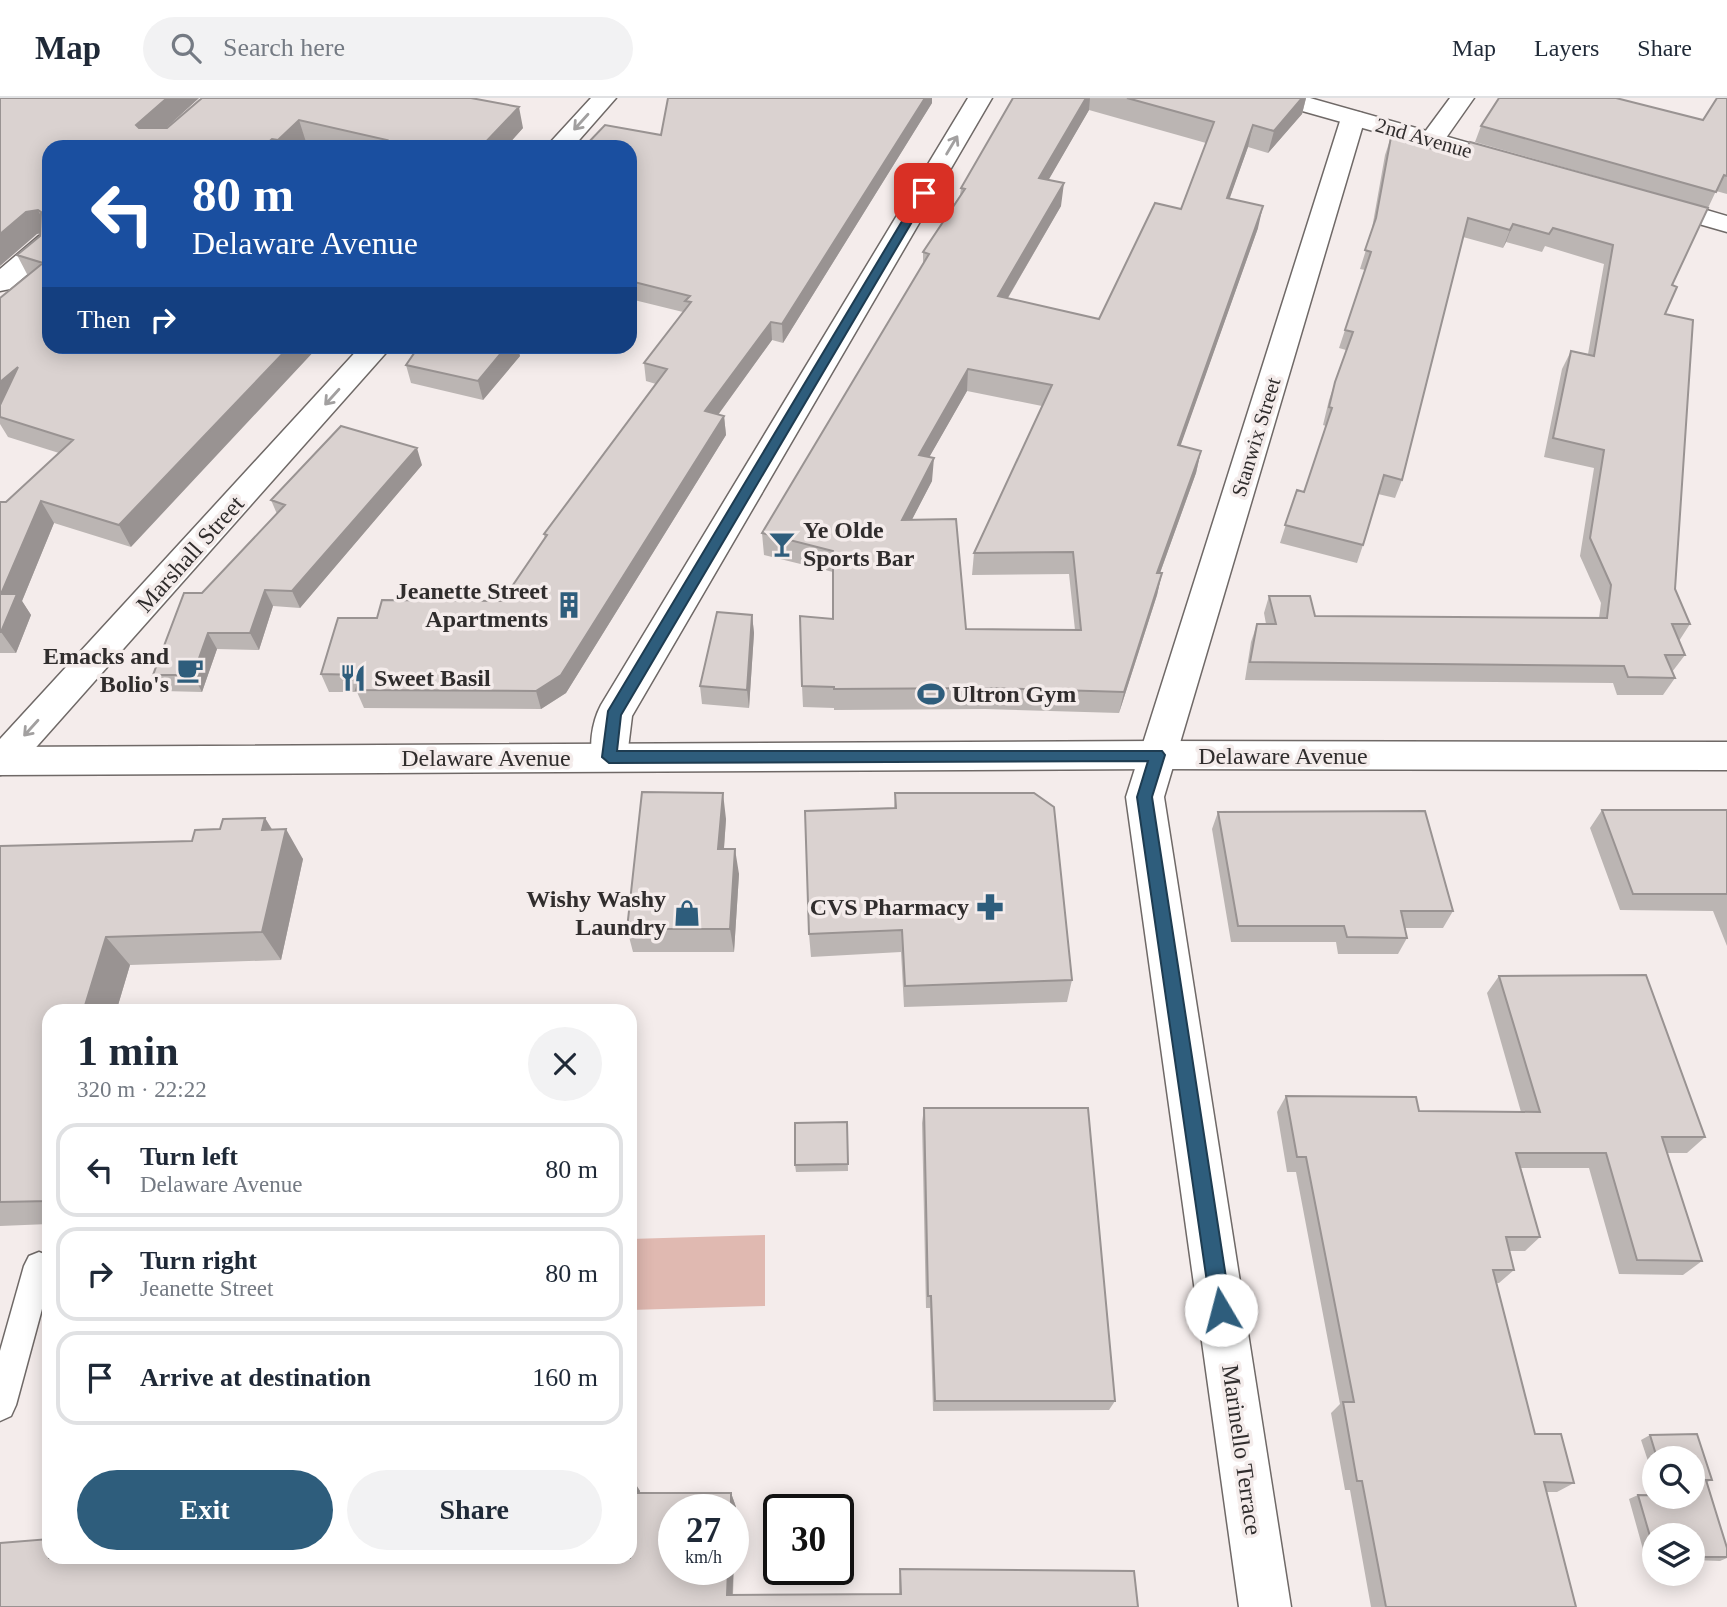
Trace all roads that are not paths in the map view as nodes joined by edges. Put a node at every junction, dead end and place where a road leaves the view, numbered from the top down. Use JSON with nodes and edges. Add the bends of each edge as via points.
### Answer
{"nodes":[{"id":1,"x":604,"y":98,"type":"edge"},
{"id":2,"x":980,"y":98,"type":"edge"},
{"id":3,"x":1283,"y":98,"type":"edge"},
{"id":4,"x":1462,"y":98,"type":"edge"},
{"id":5,"x":1353,"y":118,"type":"junction"},
{"id":6,"x":565,"y":140,"type":"edge"},
{"id":7,"x":1432,"y":140,"type":"junction"},
{"id":8,"x":1539,"y":170,"type":"edge"},
{"id":9,"x":1633,"y":197,"type":"edge"},
{"id":10,"x":1727,"y":224,"type":"edge"},
{"id":11,"x":42,"y":248,"type":"edge"},
{"id":12,"x":0,"y":283,"type":"edge"},
{"id":13,"x":371,"y":354,"type":"edge"},
{"id":14,"x":1157,"y":755,"type":"junction"},
{"id":15,"x":1727,"y":756,"type":"edge"},
{"id":16,"x":609,"y":757,"type":"junction"},
{"id":17,"x":1,"y":761,"type":"edge"},
{"id":18,"x":39,"y":1266,"type":"dead end"},
{"id":19,"x":0,"y":1405,"type":"edge"},
{"id":20,"x":1265,"y":1607,"type":"edge"}],
"edges":[{"from":1,"to":6,"type":"street","one_way":true},
{"from":16,"to":2,"type":"street","one_way":true,"via":[[614,715]]},
{"from":3,"to":5,"type":"street","name":"2nd Avenue"},
{"from":4,"to":7,"type":"street"},
{"from":5,"to":7,"type":"street","name":"2nd Avenue"},
{"from":5,"to":14,"type":"street","name":"Stanwix Street"},
{"from":7,"to":8,"type":"street","name":"2nd Avenue"},
{"from":9,"to":10,"type":"street"},
{"from":11,"to":12,"type":"street"},
{"from":13,"to":17,"type":"street","name":"Marshall Street","one_way":true},
{"from":14,"to":15,"type":"street","name":"Delaware Avenue"},
{"from":14,"to":16,"type":"street","name":"Delaware Avenue"},
{"from":14,"to":20,"type":"street","name":"Marinello Terrace","via":[[1145,797]]},
{"from":16,"to":17,"type":"street","name":"Delaware Avenue"},
{"from":18,"to":19,"type":"lane"}]}
